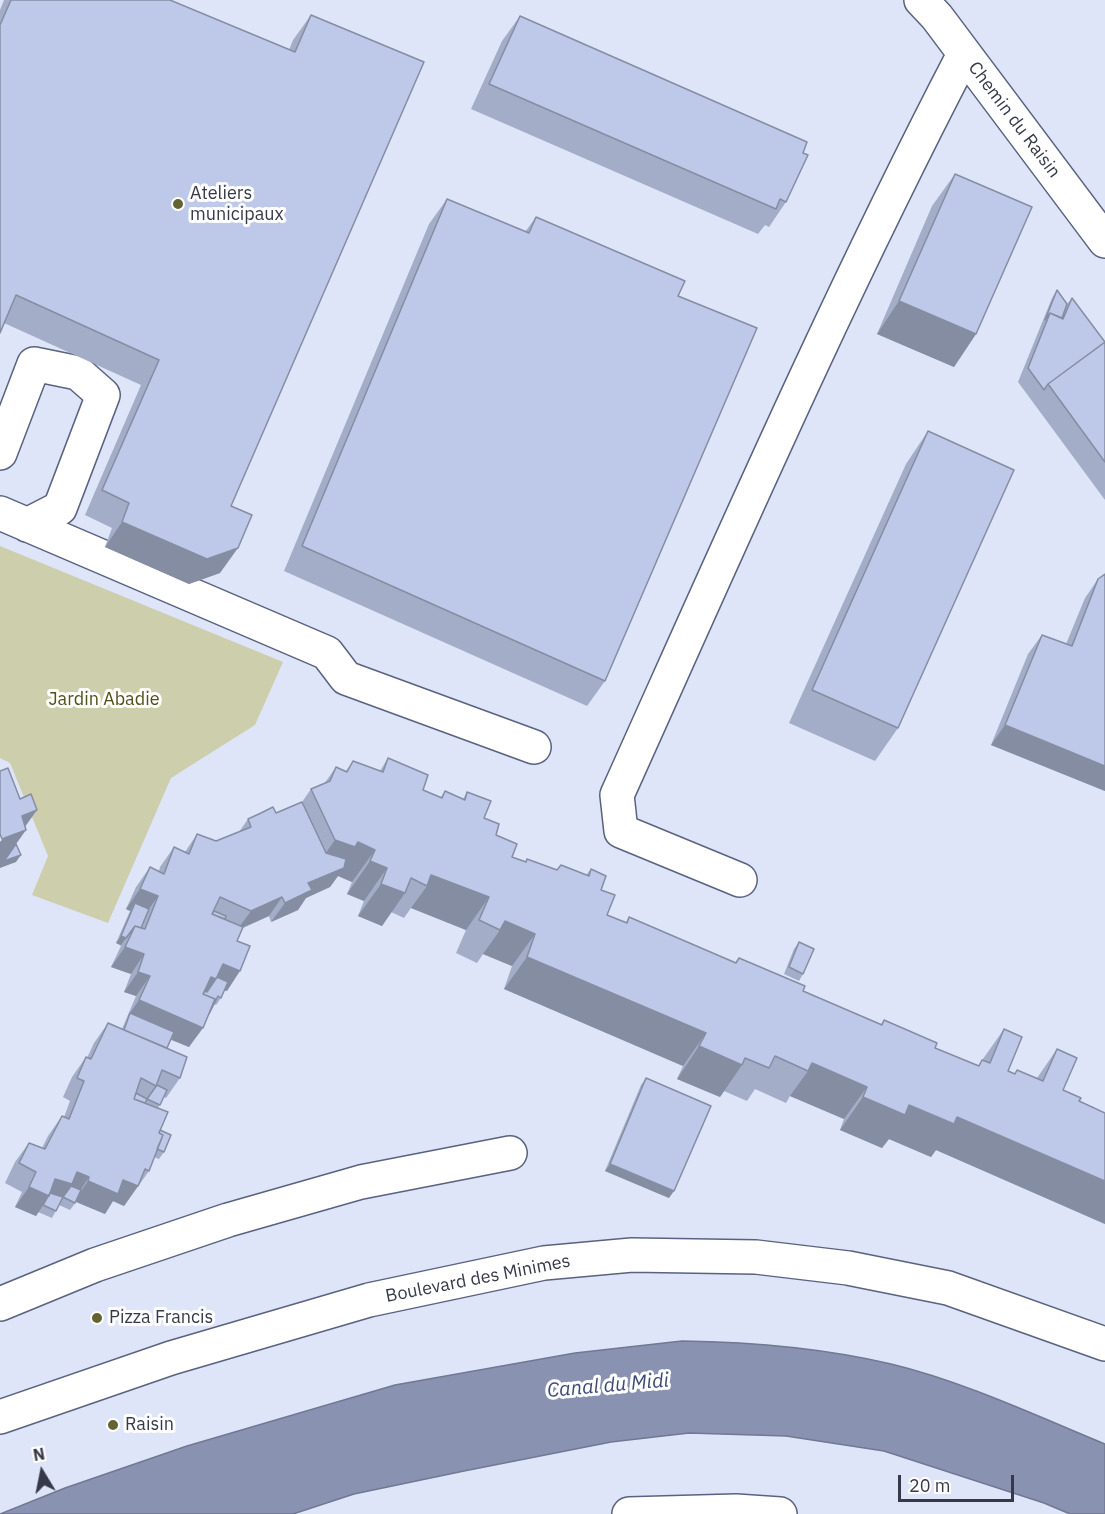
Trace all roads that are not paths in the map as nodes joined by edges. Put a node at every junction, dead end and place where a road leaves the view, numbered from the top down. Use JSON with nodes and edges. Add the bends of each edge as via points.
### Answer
{"nodes":[{"id":1,"x":921,"y":0,"type":"edge"},
{"id":2,"x":964,"y":54,"type":"junction"},
{"id":3,"x":1105,"y":241,"type":"edge"},
{"id":4,"x":0,"y":453,"type":"edge"},
{"id":5,"x":14,"y":519,"type":"edge"},
{"id":6,"x":534,"y":747,"type":"dead end"},
{"id":7,"x":740,"y":880,"type":"dead end"},
{"id":8,"x":510,"y":1153,"type":"dead end"},
{"id":9,"x":0,"y":1304,"type":"edge"},
{"id":10,"x":1105,"y":1344,"type":"edge"},
{"id":11,"x":0,"y":1417,"type":"edge"},
{"id":12,"x":736,"y":1512,"type":"edge"},
{"id":13,"x":629,"y":1514,"type":"edge"},
{"id":14,"x":780,"y":1514,"type":"edge"}],
"edges":[{"from":1,"to":2,"type":"main road","name":"Chemin du Raisin"},
{"from":2,"to":3,"type":"main road","name":"Chemin du Raisin"},
{"from":2,"to":7,"type":"main road","via":[[783,424],[617,795],[621,831]]},
{"from":4,"to":5,"type":"main road","via":[[34,364],[78,373],[103,395],[60,508]]},
{"from":5,"to":6,"type":"main road","via":[[327,653],[346,678]]},
{"from":8,"to":9,"type":"main road","via":[[361,1182],[228,1220],[95,1265]]},
{"from":10,"to":11,"type":"main road","name":"Boulevard des Minimes","via":[[948,1288],[848,1268],[756,1257],[632,1255],[544,1263],[369,1300],[171,1358]]},
{"from":12,"to":13,"type":"main road"},
{"from":12,"to":14,"type":"main road"}]}
